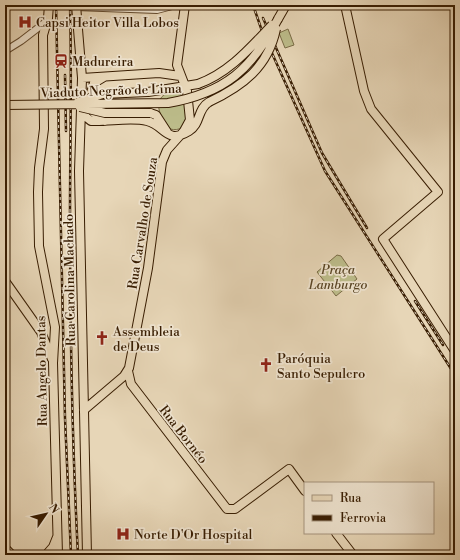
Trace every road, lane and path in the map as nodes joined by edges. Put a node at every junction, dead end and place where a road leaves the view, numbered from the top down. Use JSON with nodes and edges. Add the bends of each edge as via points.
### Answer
{"nodes":[{"id":1,"x":49,"y":5,"type":"edge"},
{"id":2,"x":176,"y":5,"type":"edge"},
{"id":3,"x":185,"y":5,"type":"edge"},
{"id":4,"x":345,"y":5,"type":"edge"},
{"id":5,"x":76,"y":6,"type":"edge"},
{"id":6,"x":286,"y":6,"type":"edge"},
{"id":7,"x":278,"y":19,"type":"junction"},
{"id":8,"x":47,"y":21,"type":"junction"},
{"id":9,"x":5,"y":51,"type":"edge"},
{"id":10,"x":104,"y":76,"type":"junction"},
{"id":11,"x":180,"y":76,"type":"junction"},
{"id":12,"x":82,"y":78,"type":"junction"},
{"id":13,"x":185,"y":86,"type":"junction"},
{"id":14,"x":5,"y":105,"type":"edge"},
{"id":15,"x":72,"y":105,"type":"junction"},
{"id":16,"x":81,"y":108,"type":"junction"},
{"id":17,"x":105,"y":120,"type":"junction"},
{"id":18,"x":181,"y":135,"type":"junction"},
{"id":19,"x":171,"y":136,"type":"junction"},
{"id":20,"x":5,"y":281,"type":"edge"},
{"id":21,"x":455,"y":352,"type":"edge"},
{"id":22,"x":53,"y":364,"type":"junction"},
{"id":23,"x":128,"y":371,"type":"junction"},
{"id":24,"x":84,"y":410,"type":"junction"},
{"id":25,"x":304,"y":489,"type":"edge"},
{"id":26,"x":337,"y":534,"type":"edge"},
{"id":27,"x":57,"y":536,"type":"junction"},
{"id":28,"x":5,"y":548,"type":"edge"},
{"id":29,"x":12,"y":555,"type":"edge"},
{"id":30,"x":46,"y":555,"type":"edge"},
{"id":31,"x":54,"y":555,"type":"edge"},
{"id":32,"x":58,"y":555,"type":"edge"},
{"id":33,"x":87,"y":555,"type":"edge"},
{"id":34,"x":353,"y":555,"type":"edge"}],
"edges":[{"from":1,"to":8,"type":"main road","name":"Rua Angelo Dantas"},
{"from":2,"to":5,"type":"street","via":[[157,10]]},
{"from":3,"to":11,"type":"main road","name":"Rua Carvalho de Souza","via":[[177,63]]},
{"from":4,"to":21,"type":"main road","via":[[364,91],[371,109],[438,192],[383,239]]},
{"from":5,"to":12,"type":"main road","name":"Rua Carolina Machado"},
{"from":6,"to":7,"type":"main road"},
{"from":7,"to":13,"type":"main road","bridge":true,"via":[[228,69],[209,80]]},
{"from":7,"to":15,"type":"main road","name":"Viaduto Negrão de Lima","bridge":true,"via":[[267,41],[250,62],[225,84],[204,94],[168,102]]},
{"from":7,"to":18,"type":"main road","bridge":true,"via":[[273,43],[265,60],[241,83],[209,102],[201,110],[194,127]]},
{"from":8,"to":9,"type":"street"},
{"from":8,"to":22,"type":"main road","name":"Rua Angelo Dantas","via":[[43,35],[44,129],[38,192],[40,252],[54,319]]},
{"from":10,"to":11,"type":"main road","via":[[159,73]]},
{"from":10,"to":12,"type":"main road"},
{"from":10,"to":17,"type":"main road","via":[[94,83],[91,93],[94,114]]},
{"from":11,"to":13,"type":"main road","name":"Rua Carvalho de Souza"},
{"from":12,"to":16,"type":"main road","name":"Rua Carolina Machado"},
{"from":13,"to":15,"type":"main road","bridge":true,"via":[[148,92],[103,94]]},
{"from":13,"to":18,"type":"main road","name":"Rua Carvalho de Souza","via":[[190,120]]},
{"from":14,"to":15,"type":"main road","name":"Viaduto Negrão de Lima","bridge":true},
{"from":15,"to":19,"type":"main road","bridge":true,"via":[[105,113],[150,113],[156,115]]},
{"from":16,"to":17,"type":"main road","via":[[89,120]]},
{"from":16,"to":24,"type":"main road","name":"Rua Carolina Machado","via":[[79,171]]},
{"from":17,"to":19,"type":"main road","via":[[147,121]]},
{"from":18,"to":19,"type":"main road"},
{"from":18,"to":23,"type":"main road","name":"Rua Carvalho de Souza","via":[[169,146],[162,162],[148,268]]},
{"from":20,"to":22,"type":"main road","via":[[44,337]]},
{"from":22,"to":27,"type":"main road","name":"Rua Angelo Dantas"},
{"from":23,"to":24,"type":"main road"},
{"from":23,"to":25,"type":"main road","name":"Rua Bornéo","via":[[131,384],[227,509],[235,509],[289,469]]},
{"from":24,"to":33,"type":"main road","name":"Rua Carolina Machado"},
{"from":26,"to":34,"type":"main road"},
{"from":27,"to":30,"type":"main road","via":[[53,547]]},
{"from":27,"to":31,"type":"main road"},
{"from":27,"to":32,"type":"main road","name":"Rua Angelo Dantas"},
{"from":28,"to":29,"type":"main road"}]}
